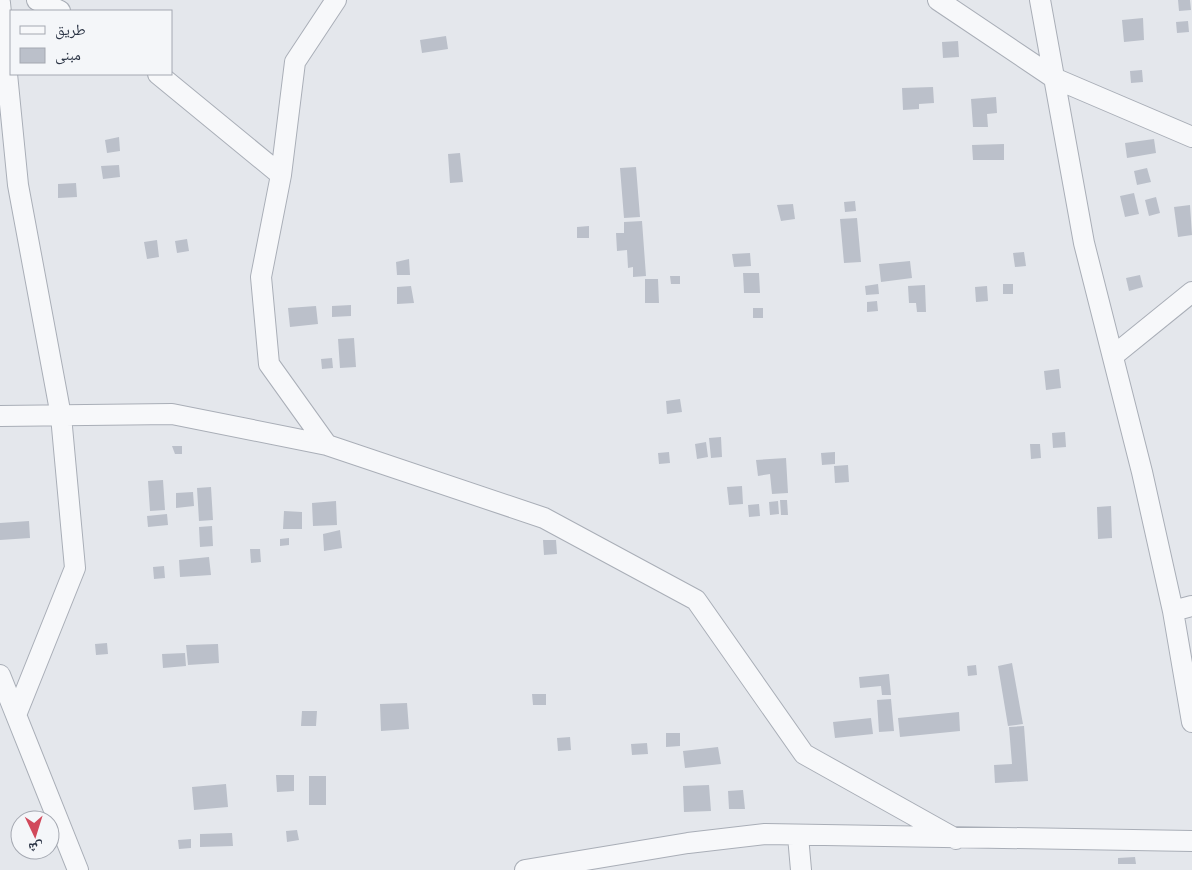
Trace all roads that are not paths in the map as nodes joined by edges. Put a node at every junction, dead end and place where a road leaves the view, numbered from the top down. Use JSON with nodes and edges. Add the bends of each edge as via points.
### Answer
{"nodes":[{"id":1,"x":37,"y":0,"type":"edge"},
{"id":2,"x":336,"y":0,"type":"edge"},
{"id":3,"x":938,"y":0,"type":"edge"},
{"id":4,"x":1040,"y":0,"type":"edge"},
{"id":5,"x":0,"y":3,"type":"edge"},
{"id":6,"x":58,"y":10,"type":"edge"},
{"id":7,"x":159,"y":75,"type":"edge"},
{"id":8,"x":1054,"y":78,"type":"junction"},
{"id":9,"x":1192,"y":137,"type":"edge"},
{"id":10,"x":281,"y":175,"type":"junction"},
{"id":11,"x":1192,"y":292,"type":"edge"},
{"id":12,"x":1113,"y":356,"type":"junction"},
{"id":13,"x":0,"y":416,"type":"edge"},
{"id":14,"x":61,"y":416,"type":"junction"},
{"id":15,"x":328,"y":445,"type":"junction"},
{"id":16,"x":1182,"y":608,"type":"edge"},
{"id":17,"x":0,"y":675,"type":"edge"},
{"id":18,"x":16,"y":715,"type":"junction"},
{"id":19,"x":1192,"y":722,"type":"edge"},
{"id":20,"x":798,"y":836,"type":"junction"},
{"id":21,"x":956,"y":839,"type":"junction"},
{"id":22,"x":1192,"y":841,"type":"edge"},
{"id":23,"x":78,"y":870,"type":"edge"},
{"id":24,"x":525,"y":870,"type":"edge"},
{"id":25,"x":801,"y":870,"type":"edge"}],
"edges":[{"from":1,"to":6,"type":"street"},
{"from":2,"to":10,"type":"street","via":[[295,62]]},
{"from":3,"to":8,"type":"street"},
{"from":4,"to":8,"type":"street"},
{"from":5,"to":14,"type":"street","via":[[18,185]]},
{"from":7,"to":10,"type":"street"},
{"from":8,"to":9,"type":"street"},
{"from":8,"to":12,"type":"street","via":[[1084,243]]},
{"from":10,"to":15,"type":"street","via":[[261,277],[269,364]]},
{"from":11,"to":12,"type":"street"},
{"from":12,"to":16,"type":"street"},
{"from":13,"to":14,"type":"street"},
{"from":14,"to":15,"type":"street","via":[[172,414]]},
{"from":14,"to":18,"type":"street","via":[[75,568]]},
{"from":15,"to":21,"type":"street","via":[[544,518],[696,600],[804,754]]},
{"from":16,"to":19,"type":"street"},
{"from":17,"to":18,"type":"street"},
{"from":18,"to":23,"type":"street"},
{"from":20,"to":21,"type":"street"},
{"from":20,"to":24,"type":"street","via":[[764,834],[688,842]]},
{"from":20,"to":25,"type":"street"},
{"from":21,"to":22,"type":"street"}]}
